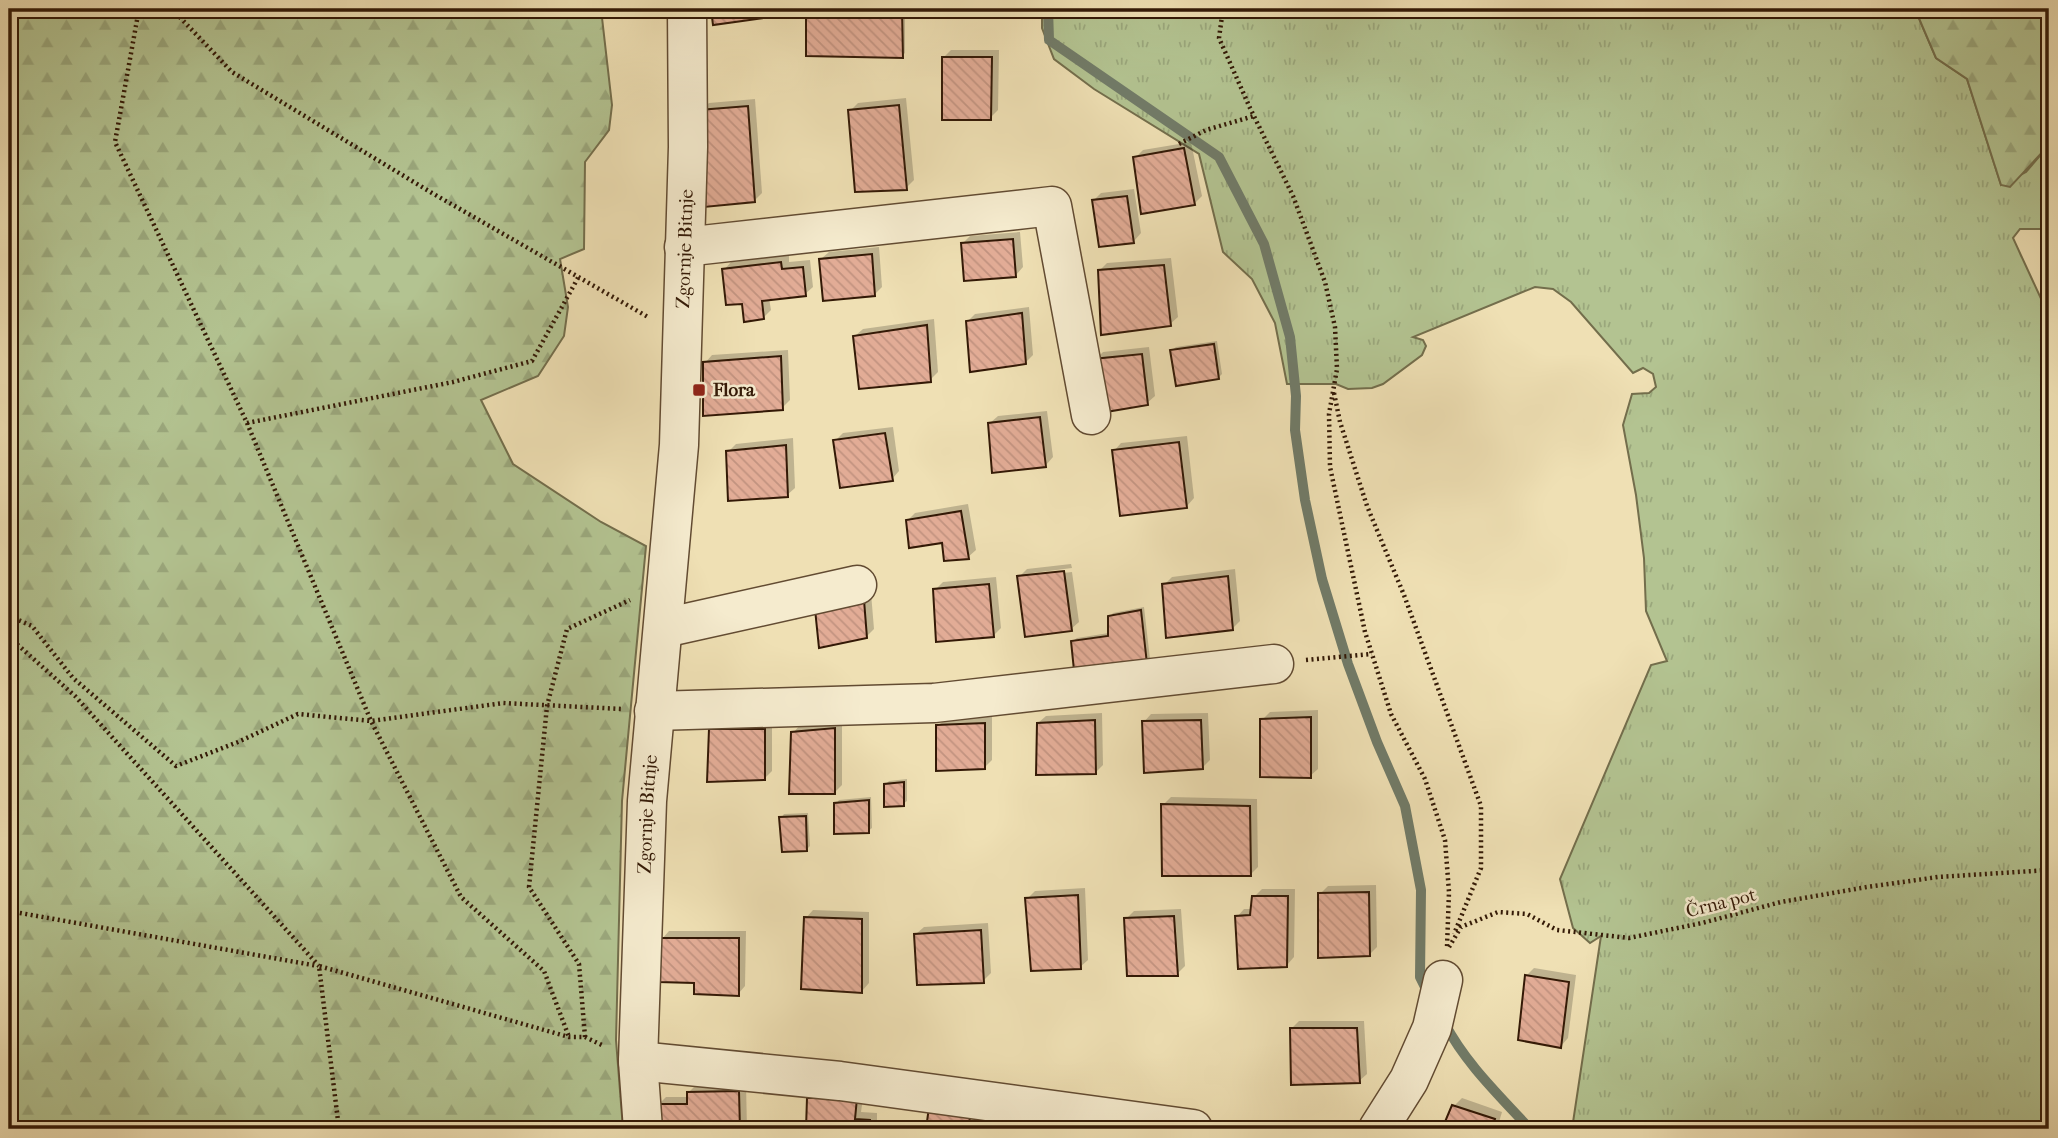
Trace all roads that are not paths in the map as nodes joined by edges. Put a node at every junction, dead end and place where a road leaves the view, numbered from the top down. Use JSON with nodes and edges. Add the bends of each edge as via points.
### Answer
{"nodes":[{"id":1,"x":687,"y":9,"type":"edge"},
{"id":2,"x":684,"y":247,"type":"junction"},
{"id":3,"x":1091,"y":415,"type":"dead end"},
{"id":4,"x":858,"y":586,"type":"dead end"},
{"id":5,"x":664,"y":628,"type":"junction"},
{"id":6,"x":1274,"y":664,"type":"dead end"},
{"id":7,"x":654,"y":710,"type":"junction"},
{"id":8,"x":1445,"y":965,"type":"road end"},
{"id":9,"x":638,"y":1061,"type":"junction"},
{"id":10,"x":643,"y":1129,"type":"edge"},
{"id":11,"x":1192,"y":1129,"type":"edge"},
{"id":12,"x":1378,"y":1129,"type":"edge"}],
"edges":[{"from":1,"to":2,"type":"street","name":"Zgornje Bitnje"},
{"from":2,"to":3,"type":"street","via":[[1052,206]]},
{"from":2,"to":5,"type":"street","name":"Zgornje Bitnje","via":[[679,445]]},
{"from":4,"to":5,"type":"street"},
{"from":5,"to":7,"type":"street","name":"Zgornje Bitnje"},
{"from":6,"to":7,"type":"street","via":[[934,704]]},
{"from":7,"to":9,"type":"street","name":"Zgornje Bitnje"},
{"from":8,"to":12,"type":"street","via":[[1432,1028],[1409,1080]]},
{"from":9,"to":10,"type":"street","name":"Zgornje Bitnje"},
{"from":9,"to":11,"type":"street","via":[[840,1081]]}]}
